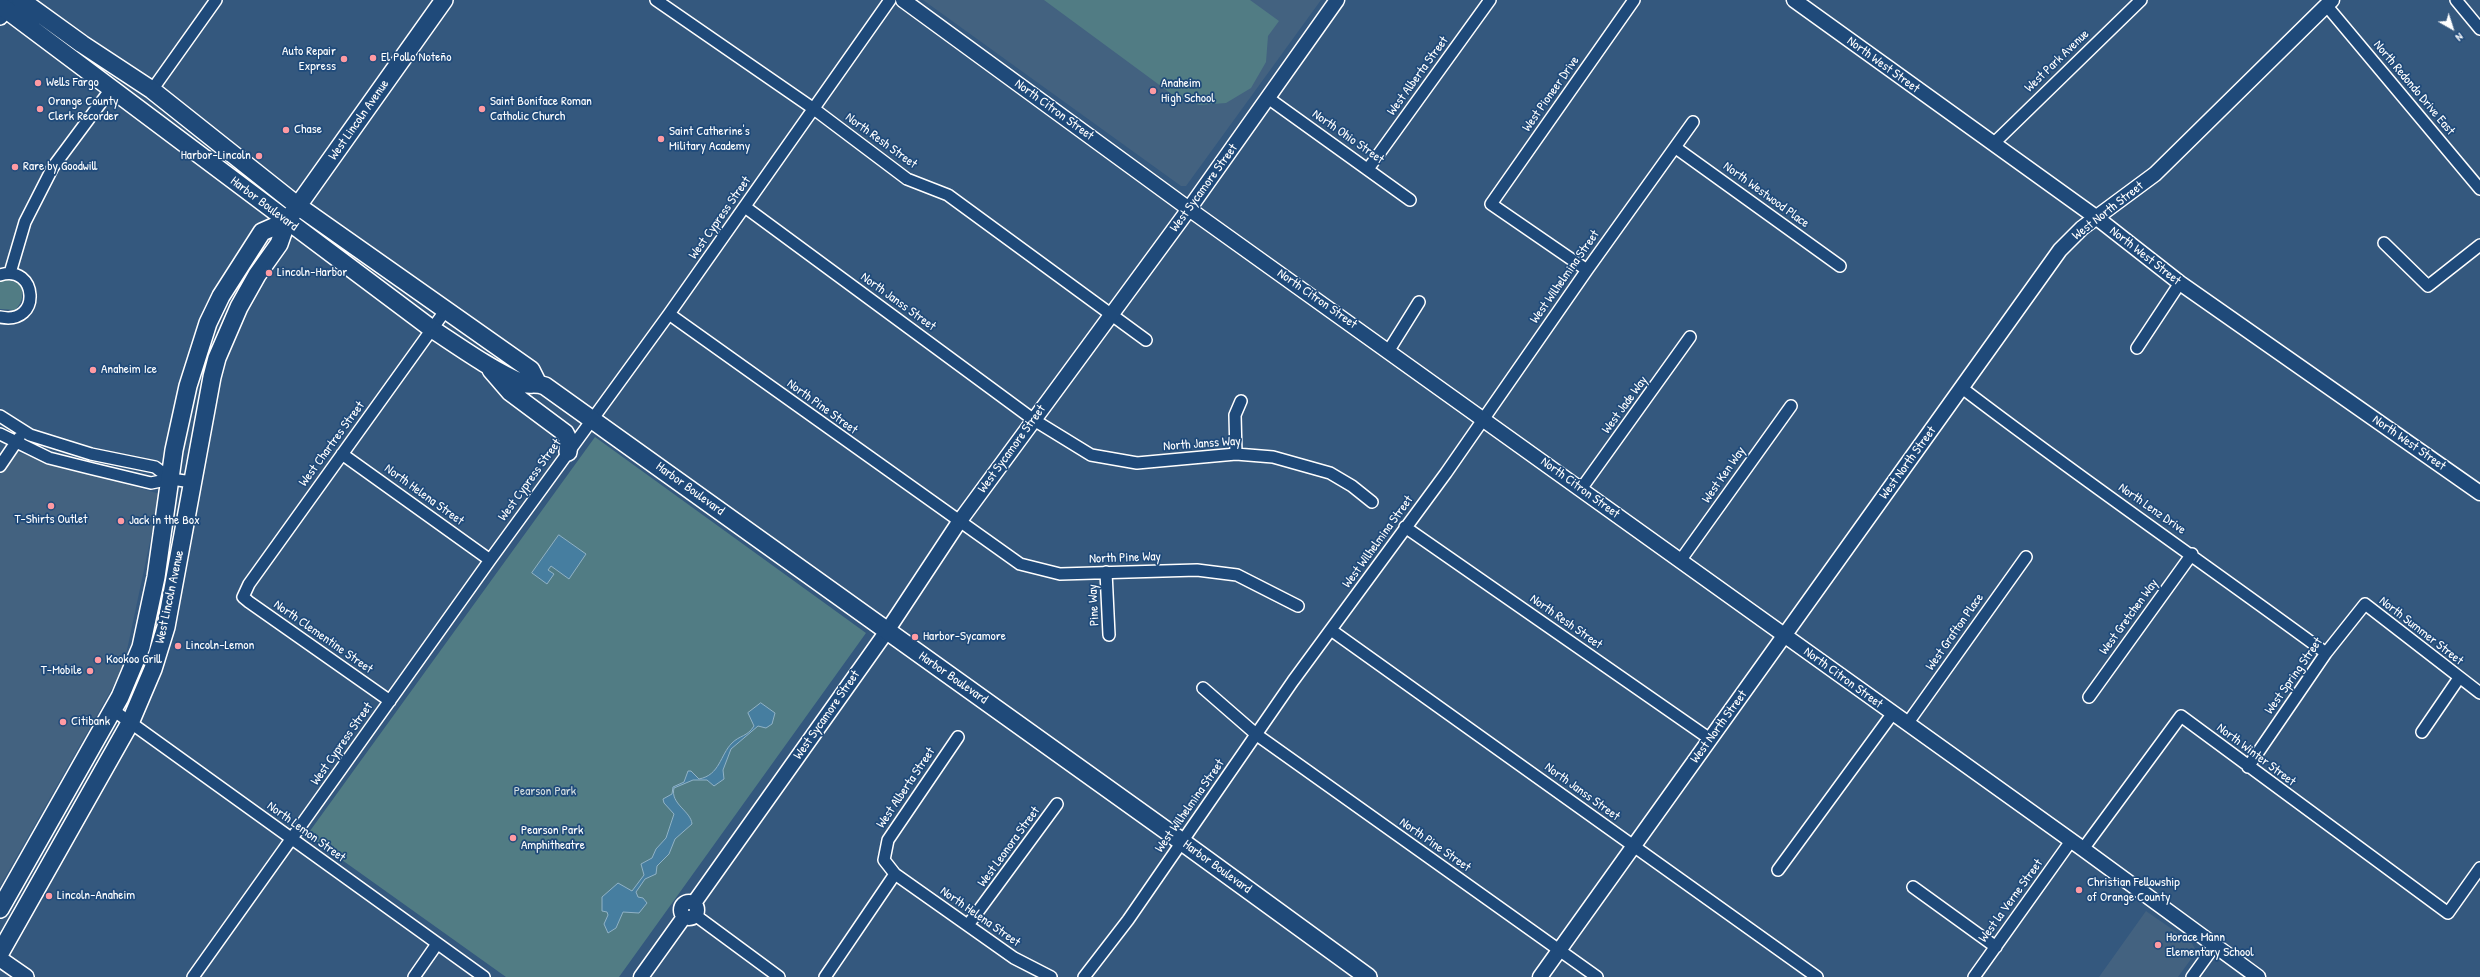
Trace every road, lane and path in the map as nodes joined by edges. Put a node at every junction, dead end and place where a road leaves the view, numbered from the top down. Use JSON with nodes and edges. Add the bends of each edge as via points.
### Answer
{"nodes":[{"id":1,"x":21,"y":0,"type":"edge"},
{"id":2,"x":216,"y":0,"type":"edge"},
{"id":3,"x":444,"y":0,"type":"edge"},
{"id":4,"x":890,"y":0,"type":"edge"},
{"id":5,"x":903,"y":0,"type":"edge"},
{"id":6,"x":1337,"y":0,"type":"edge"},
{"id":7,"x":1490,"y":0,"type":"edge"},
{"id":8,"x":1634,"y":0,"type":"edge"},
{"id":9,"x":1794,"y":0,"type":"edge"},
{"id":10,"x":2141,"y":0,"type":"edge"},
{"id":11,"x":2456,"y":0,"type":"edge"},
{"id":12,"x":660,"y":1,"type":"edge"},
{"id":13,"x":2329,"y":3,"type":"edge"},
{"id":14,"x":4,"y":8,"type":"edge"},
{"id":15,"x":2480,"y":29,"type":"edge"},
{"id":16,"x":111,"y":89,"type":"junction"},
{"id":17,"x":152,"y":90,"type":"junction"},
{"id":18,"x":1268,"y":98,"type":"junction"},
{"id":19,"x":814,"y":109,"type":"junction"},
{"id":20,"x":1693,"y":122,"type":"dead end"},
{"id":21,"x":1993,"y":144,"type":"junction"},
{"id":22,"x":1676,"y":148,"type":"junction"},
{"id":23,"x":1368,"y":169,"type":"junction"},
{"id":24,"x":2480,"y":189,"type":"edge"},
{"id":25,"x":1410,"y":200,"type":"dead end"},
{"id":26,"x":298,"y":206,"type":"junction"},
{"id":27,"x":745,"y":207,"type":"junction"},
{"id":28,"x":1189,"y":209,"type":"junction"},
{"id":29,"x":2097,"y":218,"type":"junction"},
{"id":30,"x":286,"y":221,"type":"junction"},
{"id":31,"x":2384,"y":243,"type":"dead end"},
{"id":32,"x":2480,"y":245,"type":"edge"},
{"id":33,"x":1840,"y":266,"type":"dead end"},
{"id":34,"x":1587,"y":270,"type":"junction"},
{"id":35,"x":5,"y":274,"type":"edge"},
{"id":36,"x":2180,"y":283,"type":"junction"},
{"id":37,"x":1419,"y":302,"type":"dead end"},
{"id":38,"x":445,"y":311,"type":"junction"},
{"id":39,"x":669,"y":314,"type":"junction"},
{"id":40,"x":1111,"y":314,"type":"junction"},
{"id":41,"x":0,"y":317,"type":"edge"},
{"id":42,"x":432,"y":329,"type":"junction"},
{"id":43,"x":1690,"y":337,"type":"dead end"},
{"id":44,"x":1146,"y":340,"type":"dead end"},
{"id":45,"x":2137,"y":348,"type":"dead end"},
{"id":46,"x":1389,"y":350,"type":"junction"},
{"id":47,"x":489,"y":366,"type":"junction"},
{"id":48,"x":537,"y":382,"type":"junction"},
{"id":49,"x":1962,"y":388,"type":"junction"},
{"id":50,"x":1240,"y":401,"type":"dead end"},
{"id":51,"x":1791,"y":406,"type":"dead end"},
{"id":52,"x":0,"y":416,"type":"edge"},
{"id":53,"x":1483,"y":418,"type":"junction"},
{"id":54,"x":592,"y":419,"type":"junction"},
{"id":55,"x":1034,"y":420,"type":"junction"},
{"id":56,"x":23,"y":430,"type":"junction"},
{"id":57,"x":0,"y":434,"type":"edge"},
{"id":58,"x":16,"y":443,"type":"junction"},
{"id":59,"x":568,"y":452,"type":"junction"},
{"id":60,"x":342,"y":454,"type":"junction"},
{"id":61,"x":1236,"y":454,"type":"junction"},
{"id":62,"x":0,"y":466,"type":"edge"},
{"id":63,"x":171,"y":479,"type":"junction"},
{"id":64,"x":192,"y":482,"type":"junction"},
{"id":65,"x":1582,"y":489,"type":"junction"},
{"id":66,"x":2480,"y":493,"type":"edge"},
{"id":67,"x":1372,"y":502,"type":"dead end"},
{"id":68,"x":959,"y":522,"type":"junction"},
{"id":69,"x":1406,"y":527,"type":"junction"},
{"id":70,"x":2192,"y":554,"type":"junction"},
{"id":71,"x":2026,"y":556,"type":"dead end"},
{"id":72,"x":490,"y":560,"type":"junction"},
{"id":73,"x":1680,"y":561,"type":"junction"},
{"id":74,"x":1106,"y":572,"type":"junction"},
{"id":75,"x":244,"y":594,"type":"joint"},
{"id":76,"x":2365,"y":604,"type":"joint"},
{"id":77,"x":1298,"y":606,"type":"dead end"},
{"id":78,"x":1331,"y":630,"type":"junction"},
{"id":79,"x":887,"y":631,"type":"junction"},
{"id":80,"x":1109,"y":635,"type":"dead end"},
{"id":81,"x":1784,"y":636,"type":"junction"},
{"id":82,"x":2326,"y":653,"type":"junction"},
{"id":83,"x":2459,"y":678,"type":"junction"},
{"id":84,"x":1203,"y":688,"type":"dead end"},
{"id":85,"x":2480,"y":693,"type":"edge"},
{"id":86,"x":2089,"y":697,"type":"dead end"},
{"id":87,"x":390,"y":701,"type":"junction"},
{"id":88,"x":113,"y":710,"type":"junction"},
{"id":89,"x":1893,"y":713,"type":"junction"},
{"id":90,"x":130,"y":723,"type":"junction"},
{"id":91,"x":1907,"y":724,"type":"junction"},
{"id":92,"x":2422,"y":732,"type":"dead end"},
{"id":93,"x":1257,"y":735,"type":"junction"},
{"id":94,"x":958,"y":737,"type":"dead end"},
{"id":95,"x":1710,"y":739,"type":"junction"},
{"id":96,"x":2248,"y":767,"type":"junction"},
{"id":97,"x":1057,"y":804,"type":"dead end"},
{"id":98,"x":292,"y":839,"type":"junction"},
{"id":99,"x":1181,"y":841,"type":"junction"},
{"id":100,"x":2071,"y":841,"type":"junction"},
{"id":101,"x":1634,"y":846,"type":"junction"},
{"id":102,"x":2083,"y":849,"type":"junction"},
{"id":103,"x":2480,"y":868,"type":"edge"},
{"id":104,"x":1778,"y":870,"type":"dead end"},
{"id":105,"x":894,"y":874,"type":"junction"},
{"id":106,"x":1913,"y":887,"type":"dead end"},
{"id":107,"x":0,"y":909,"type":"edge"},
{"id":108,"x":691,"y":912,"type":"junction"},
{"id":109,"x":968,"y":925,"type":"junction"},
{"id":110,"x":437,"y":944,"type":"junction"},
{"id":111,"x":2215,"y":945,"type":"junction"},
{"id":112,"x":1996,"y":947,"type":"junction"},
{"id":113,"x":1560,"y":950,"type":"junction"},
{"id":114,"x":0,"y":953,"type":"edge"},
{"id":115,"x":0,"y":960,"type":"edge"},
{"id":116,"x":26,"y":977,"type":"edge"},
{"id":117,"x":193,"y":977,"type":"edge"},
{"id":118,"x":414,"y":977,"type":"edge"},
{"id":119,"x":484,"y":977,"type":"edge"},
{"id":120,"x":640,"y":977,"type":"edge"},
{"id":121,"x":779,"y":977,"type":"edge"},
{"id":122,"x":825,"y":977,"type":"edge"},
{"id":123,"x":1052,"y":977,"type":"edge"},
{"id":124,"x":1084,"y":977,"type":"edge"},
{"id":125,"x":1368,"y":977,"type":"edge"},
{"id":126,"x":1540,"y":977,"type":"edge"},
{"id":127,"x":1597,"y":977,"type":"edge"},
{"id":128,"x":1817,"y":977,"type":"edge"},
{"id":129,"x":1974,"y":977,"type":"edge"},
{"id":130,"x":2192,"y":977,"type":"edge"},
{"id":131,"x":2258,"y":977,"type":"edge"}],
"edges":[{"from":1,"to":17,"type":"main road","name":"Harbor Boulevard"},
{"from":2,"to":17,"type":"street"},
{"from":3,"to":26,"type":"main road","name":"West Lincoln Avenue"},
{"from":4,"to":19,"type":"street","name":"West Cypress Street"},
{"from":5,"to":28,"type":"street","name":"North Citron Street"},
{"from":6,"to":18,"type":"street","name":"West Sycamore Street"},
{"from":7,"to":23,"type":"street","name":"West Alberta Street"},
{"from":8,"to":34,"type":"street","name":"West Pioneer Drive","via":[[1492,204]]},
{"from":9,"to":21,"type":"street","name":"North West Street"},
{"from":10,"to":21,"type":"street","name":"West Park Avenue"},
{"from":11,"to":15,"type":"street"},
{"from":12,"to":19,"type":"street","name":"North Resh Street"},
{"from":13,"to":24,"type":"street","name":"North Redondo Drive East"},
{"from":13,"to":29,"type":"street","name":"West North Street","via":[[2155,174]]},
{"from":14,"to":16,"type":"main road","name":"Harbor Boulevard"},
{"from":16,"to":30,"type":"main road","name":"Harbor Boulevard"},
{"from":16,"to":35,"type":"street","via":[[53,168],[25,222]]},
{"from":17,"to":26,"type":"main road","name":"Harbor Boulevard"},
{"from":18,"to":23,"type":"street","name":"North Ohio Street"},
{"from":18,"to":28,"type":"street","name":"West Sycamore Street"},
{"from":19,"to":27,"type":"street","name":"West Cypress Street"},
{"from":19,"to":40,"type":"street","name":"North Resh Street","via":[[907,179],[948,195]]},
{"from":20,"to":22,"type":"street","name":"West Wilhelmina Street"},
{"from":21,"to":29,"type":"street","name":"North West Street"},
{"from":22,"to":33,"type":"street","name":"North Westwood Place"},
{"from":22,"to":34,"type":"street","name":"West Wilhelmina Street"},
{"from":23,"to":25,"type":"street","name":"North Ohio Street"},
{"from":26,"to":30,"type":"main road","name":"West Lincoln Avenue"},
{"from":26,"to":38,"type":"main road","name":"Harbor Boulevard"},
{"from":27,"to":39,"type":"street","name":"West Cypress Street"},
{"from":27,"to":55,"type":"street","name":"North Janss Street"},
{"from":28,"to":40,"type":"street","name":"West Sycamore Street"},
{"from":28,"to":46,"type":"street","name":"North Citron Street"},
{"from":29,"to":36,"type":"street","name":"North West Street"},
{"from":29,"to":49,"type":"street","name":"West North Street","via":[[2082,228],[2060,250]]},
{"from":30,"to":42,"type":"main road","name":"Harbor Boulevard"},
{"from":30,"to":63,"type":"main road","name":"West Lincoln Avenue","via":[[262,232],[221,296],[208,323],[188,386],[174,450]]},
{"from":30,"to":64,"type":"main road","name":"West Lincoln Avenue","via":[[279,244],[239,307],[217,358]]},
{"from":31,"to":32,"type":"street","via":[[2428,286]]},
{"from":34,"to":53,"type":"street","name":"West Wilhelmina Street"},
{"from":35,"to":41,"type":"street","via":[[20,277],[25,281],[31,297],[25,310],[19,315]]},
{"from":36,"to":45,"type":"street"},
{"from":36,"to":66,"type":"street","name":"North West Street"},
{"from":37,"to":46,"type":"street"},
{"from":38,"to":42,"type":"street","name":"West Chartres Street"},
{"from":38,"to":48,"type":"main road","name":"Harbor Boulevard","via":[[531,370]]},
{"from":39,"to":54,"type":"street","name":"West Cypress Street"},
{"from":39,"to":68,"type":"street","name":"North Pine Street"},
{"from":40,"to":44,"type":"street","name":"North Resh Street"},
{"from":40,"to":55,"type":"street","name":"West Sycamore Street"},
{"from":42,"to":47,"type":"main road","name":"Harbor Boulevard"},
{"from":42,"to":60,"type":"street","name":"West Chartres Street"},
{"from":43,"to":65,"type":"street","name":"West Jade Way"},
{"from":46,"to":53,"type":"street","name":"North Citron Street"},
{"from":47,"to":48,"type":"main road","name":"Harbor Boulevard","via":[[524,384]]},
{"from":47,"to":59,"type":"main road","via":[[510,392],[565,432],[569,441]]},
{"from":48,"to":54,"type":"main road","name":"Harbor Boulevard"},
{"from":49,"to":70,"type":"street","name":"North Lenz Drive","via":[[2060,463]]},
{"from":49,"to":81,"type":"street","name":"West North Street"},
{"from":50,"to":61,"type":"street","via":[[1236,415]]},
{"from":51,"to":73,"type":"street","name":"West Ken Way"},
{"from":52,"to":56,"type":"street"},
{"from":53,"to":65,"type":"street","name":"North Citron Street"},
{"from":53,"to":69,"type":"street","name":"West Wilhelmina Street"},
{"from":54,"to":59,"type":"street","name":"West Cypress Street"},
{"from":54,"to":79,"type":"main road","name":"Harbor Boulevard"},
{"from":55,"to":61,"type":"street","name":"North Janss Way","via":[[1091,455],[1137,463]]},
{"from":55,"to":68,"type":"street","name":"West Sycamore Street"},
{"from":56,"to":58,"type":"street"},
{"from":56,"to":63,"type":"street","via":[[58,445],[155,467]]},
{"from":57,"to":58,"type":"street"},
{"from":58,"to":62,"type":"street"},
{"from":58,"to":63,"type":"street","via":[[49,458],[151,483]]},
{"from":59,"to":72,"type":"street","name":"West Cypress Street"},
{"from":60,"to":72,"type":"street","name":"North Helena Street"},
{"from":60,"to":75,"type":"street","name":"West Chartres Street","via":[[252,579]]},
{"from":61,"to":67,"type":"street","name":"North Janss Way","via":[[1273,457],[1308,465],[1330,473]]},
{"from":63,"to":64,"type":"street"},
{"from":63,"to":88,"type":"main road","name":"West Lincoln Avenue","via":[[156,577],[141,647]]},
{"from":64,"to":90,"type":"main road","name":"West Lincoln Avenue","via":[[166,627],[153,669]]},
{"from":65,"to":73,"type":"street","name":"North Citron Street"},
{"from":68,"to":74,"type":"street","name":"North Pine Way","via":[[1020,564],[1060,574]]},
{"from":68,"to":79,"type":"street","name":"West Sycamore Street"},
{"from":69,"to":78,"type":"street","name":"West Wilhelmina Street"},
{"from":69,"to":95,"type":"street","name":"North Resh Street"},
{"from":70,"to":82,"type":"street","name":"North Lenz Drive"},
{"from":70,"to":86,"type":"street","name":"West Gretchen Way"},
{"from":71,"to":91,"type":"street","name":"West Grafton Place"},
{"from":72,"to":87,"type":"street","name":"West Cypress Street"},
{"from":73,"to":81,"type":"street","name":"North Citron Street"},
{"from":74,"to":77,"type":"street","name":"North Pine Way","via":[[1197,570],[1238,575]]},
{"from":74,"to":80,"type":"street","name":"Pine Way"},
{"from":75,"to":87,"type":"street","name":"North Clementine Street","via":[[243,597],[249,602]]},
{"from":76,"to":82,"type":"street","name":"West Spring Street"},
{"from":76,"to":83,"type":"street","name":"North Summer Street"},
{"from":78,"to":93,"type":"street","name":"West Wilhelmina Street"},
{"from":78,"to":101,"type":"street","name":"North Janss Street"},
{"from":79,"to":99,"type":"main road","name":"Harbor Boulevard"},
{"from":79,"to":108,"type":"street","name":"West Sycamore Street"},
{"from":81,"to":89,"type":"street","name":"North Citron Street"},
{"from":81,"to":95,"type":"street","name":"West North Street"},
{"from":82,"to":96,"type":"street","name":"West Spring Street"},
{"from":83,"to":85,"type":"street","name":"North Summer Street"},
{"from":83,"to":92,"type":"street"},
{"from":84,"to":93,"type":"street","name":"North Pine Street"},
{"from":87,"to":98,"type":"street","name":"West Cypress Street"},
{"from":88,"to":90,"type":"street","name":"North Lemon Street"},
{"from":88,"to":107,"type":"main road","name":"West Lincoln Avenue"},
{"from":89,"to":91,"type":"street","name":"North Citron Street"},
{"from":89,"to":104,"type":"street"},
{"from":90,"to":98,"type":"street","name":"North Lemon Street"},
{"from":90,"to":114,"type":"main road","name":"West Lincoln Avenue"},
{"from":91,"to":100,"type":"street","name":"North Citron Street"},
{"from":93,"to":99,"type":"street","name":"West Wilhelmina Street"},
{"from":93,"to":113,"type":"street","name":"North Pine Street"},
{"from":94,"to":105,"type":"street","name":"West Alberta Street","via":[[888,840],[884,860]]},
{"from":95,"to":101,"type":"street","name":"West North Street"},
{"from":96,"to":102,"type":"street","name":"North Winter Street","via":[[2181,716]]},
{"from":96,"to":103,"type":"street","name":"North Winter Street","via":[[2448,913]]},
{"from":97,"to":109,"type":"street","name":"West Leonora Street"},
{"from":98,"to":110,"type":"street","name":"North Lemon Street"},
{"from":98,"to":117,"type":"street","name":"West Cypress Street"},
{"from":99,"to":124,"type":"street","name":"West Wilhelmina Street","via":[[1128,920]]},
{"from":99,"to":125,"type":"main road","name":"Harbor Boulevard"},
{"from":100,"to":102,"type":"street","name":"North Citron Street"},
{"from":100,"to":112,"type":"street","name":"West la Verne Street"},
{"from":101,"to":113,"type":"street","name":"West North Street"},
{"from":101,"to":128,"type":"street","name":"North Janss Street"},
{"from":102,"to":111,"type":"street","name":"North Citron Street"},
{"from":105,"to":109,"type":"street","name":"North Helena Street"},
{"from":105,"to":122,"type":"street"},
{"from":106,"to":112,"type":"street"},
{"from":108,"to":120,"type":"street","name":"West Sycamore Street"},
{"from":108,"to":121,"type":"street"},
{"from":109,"to":123,"type":"street","name":"North Helena Street","via":[[1014,958]]},
{"from":110,"to":118,"type":"street"},
{"from":110,"to":119,"type":"street","name":"North Lemon Street"},
{"from":111,"to":130,"type":"street"},
{"from":111,"to":131,"type":"street","name":"North Citron Street"},
{"from":112,"to":129,"type":"street","name":"West la Verne Street"},
{"from":113,"to":126,"type":"street","name":"West North Street"},
{"from":113,"to":127,"type":"street","name":"North Pine Street"},
{"from":115,"to":116,"type":"main road"}]}
